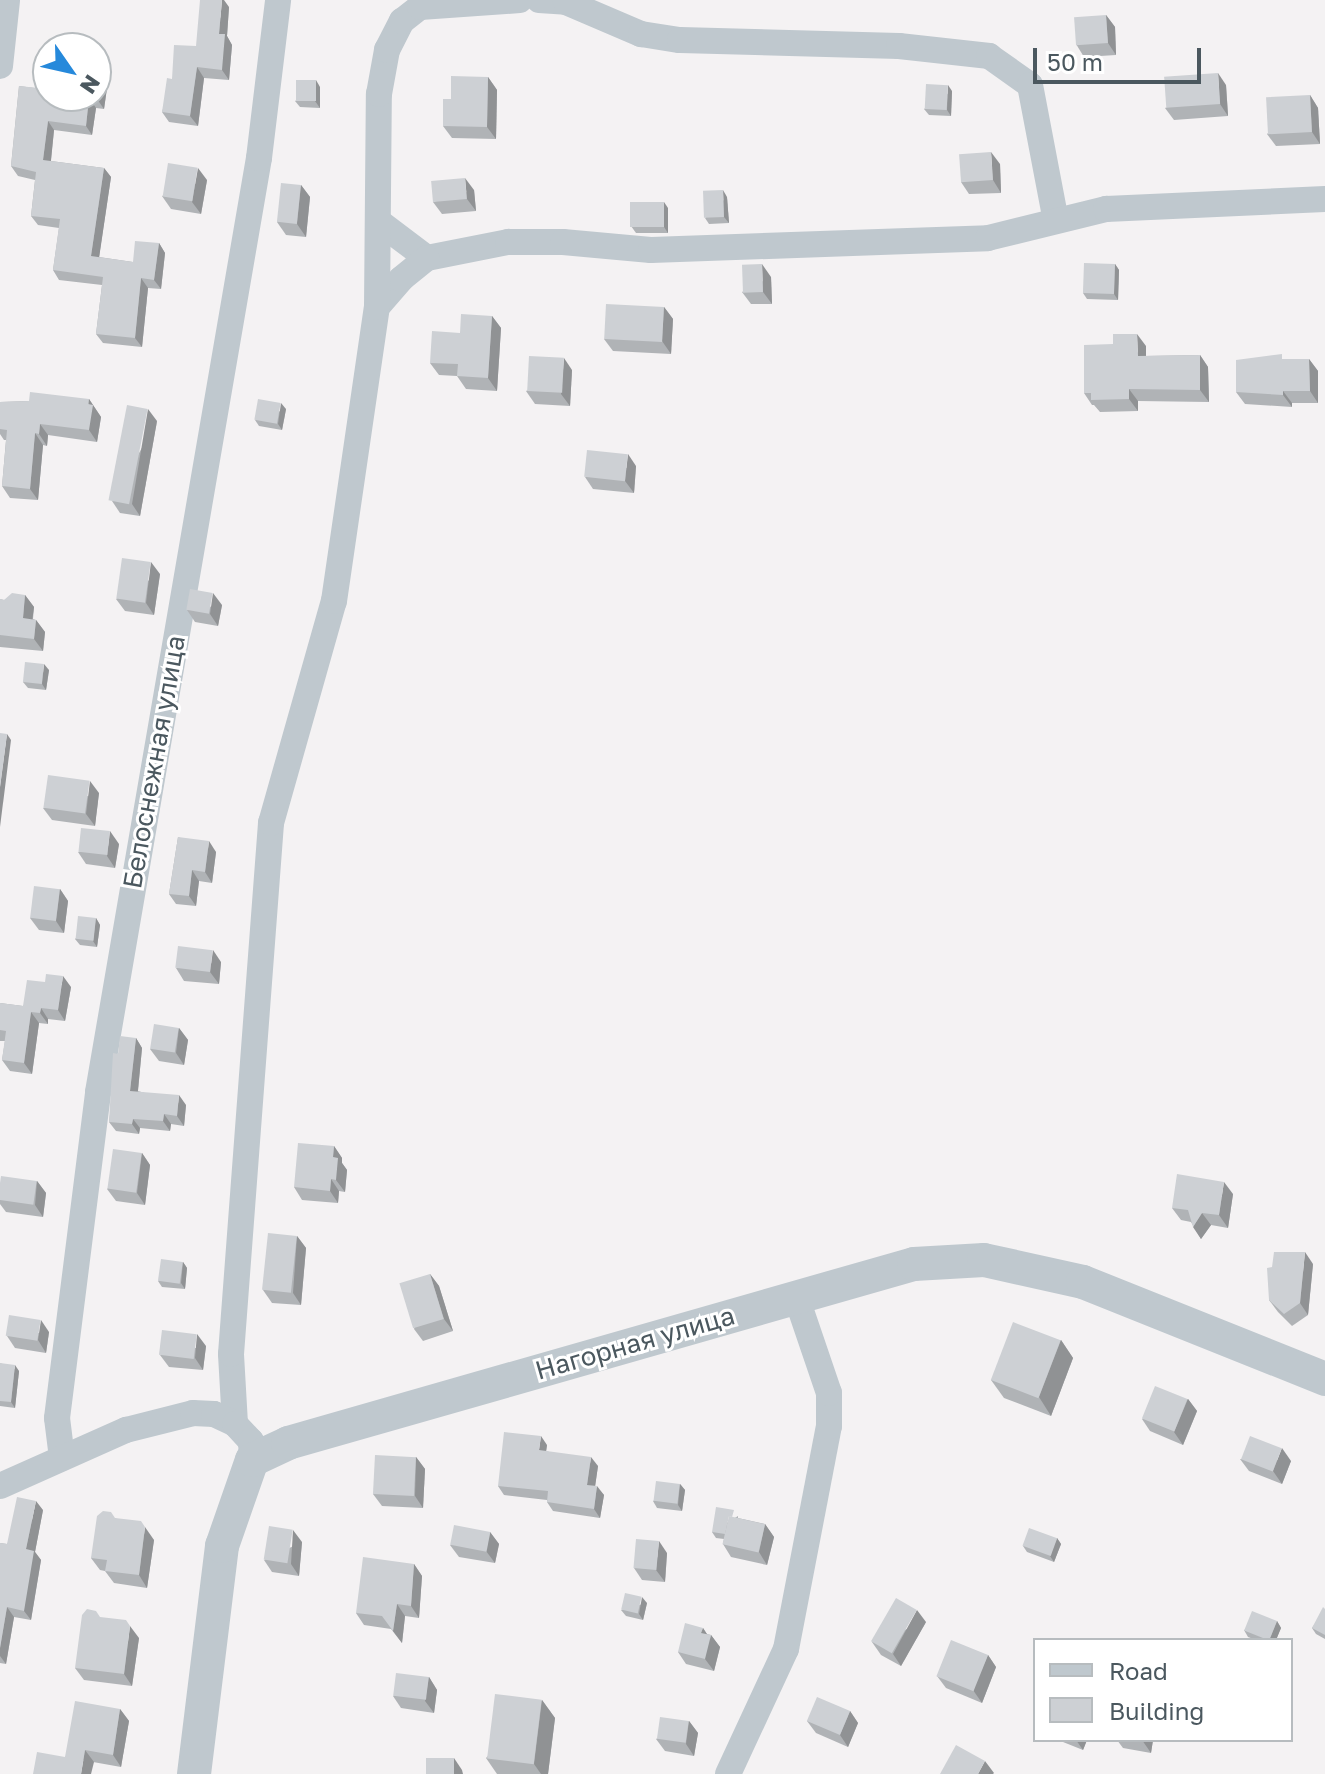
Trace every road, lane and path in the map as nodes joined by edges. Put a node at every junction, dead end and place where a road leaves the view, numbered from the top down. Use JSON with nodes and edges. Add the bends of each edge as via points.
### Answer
{"nodes":[{"id":1,"x":7,"y":0,"type":"edge"},
{"id":2,"x":278,"y":0,"type":"edge"},
{"id":3,"x":520,"y":0,"type":"edge"},
{"id":4,"x":539,"y":0,"type":"edge"},
{"id":5,"x":0,"y":66,"type":"edge"},
{"id":6,"x":1325,"y":199,"type":"edge"},
{"id":7,"x":1056,"y":221,"type":"junction"},
{"id":8,"x":379,"y":222,"type":"junction"},
{"id":9,"x":427,"y":258,"type":"junction"},
{"id":10,"x":377,"y":307,"type":"junction"},
{"id":11,"x":796,"y":1296,"type":"junction"},
{"id":12,"x":1325,"y":1379,"type":"edge"},
{"id":13,"x":235,"y":1424,"type":"junction"},
{"id":14,"x":62,"y":1458,"type":"junction"},
{"id":15,"x":252,"y":1460,"type":"junction"},
{"id":16,"x":0,"y":1486,"type":"edge"},
{"id":17,"x":194,"y":1774,"type":"edge"},
{"id":18,"x":728,"y":1774,"type":"edge"}],
"edges":[{"from":1,"to":5,"type":"street"},
{"from":2,"to":14,"type":"street","name":"Белоснежная улица","via":[[257,172],[98,1092],[57,1418]]},
{"from":3,"to":8,"type":"street","via":[[420,7],[402,21],[387,50],[379,94]]},
{"from":4,"to":7,"type":"street","via":[[566,2],[641,34],[680,40],[899,46],[989,56],[1030,85]]},
{"from":6,"to":7,"type":"street","via":[[1106,209]]},
{"from":7,"to":9,"type":"street","via":[[988,238],[651,250],[508,242]]},
{"from":8,"to":9,"type":"street"},
{"from":8,"to":10,"type":"street"},
{"from":9,"to":10,"type":"street"},
{"from":10,"to":13,"type":"street","via":[[334,601],[271,823],[231,1354]]},
{"from":11,"to":12,"type":"street","name":"Нагорная улица","via":[[914,1264],[984,1260],[1083,1282]]},
{"from":11,"to":15,"type":"street","name":"Нагорная улица","via":[[288,1443]]},
{"from":11,"to":18,"type":"street","via":[[829,1393],[829,1426],[786,1649]]},
{"from":13,"to":14,"type":"street","via":[[214,1414],[176,1415]]},
{"from":13,"to":15,"type":"street","via":[[251,1441]]},
{"from":14,"to":16,"type":"street"},
{"from":15,"to":17,"type":"street","via":[[222,1546]]}]}
